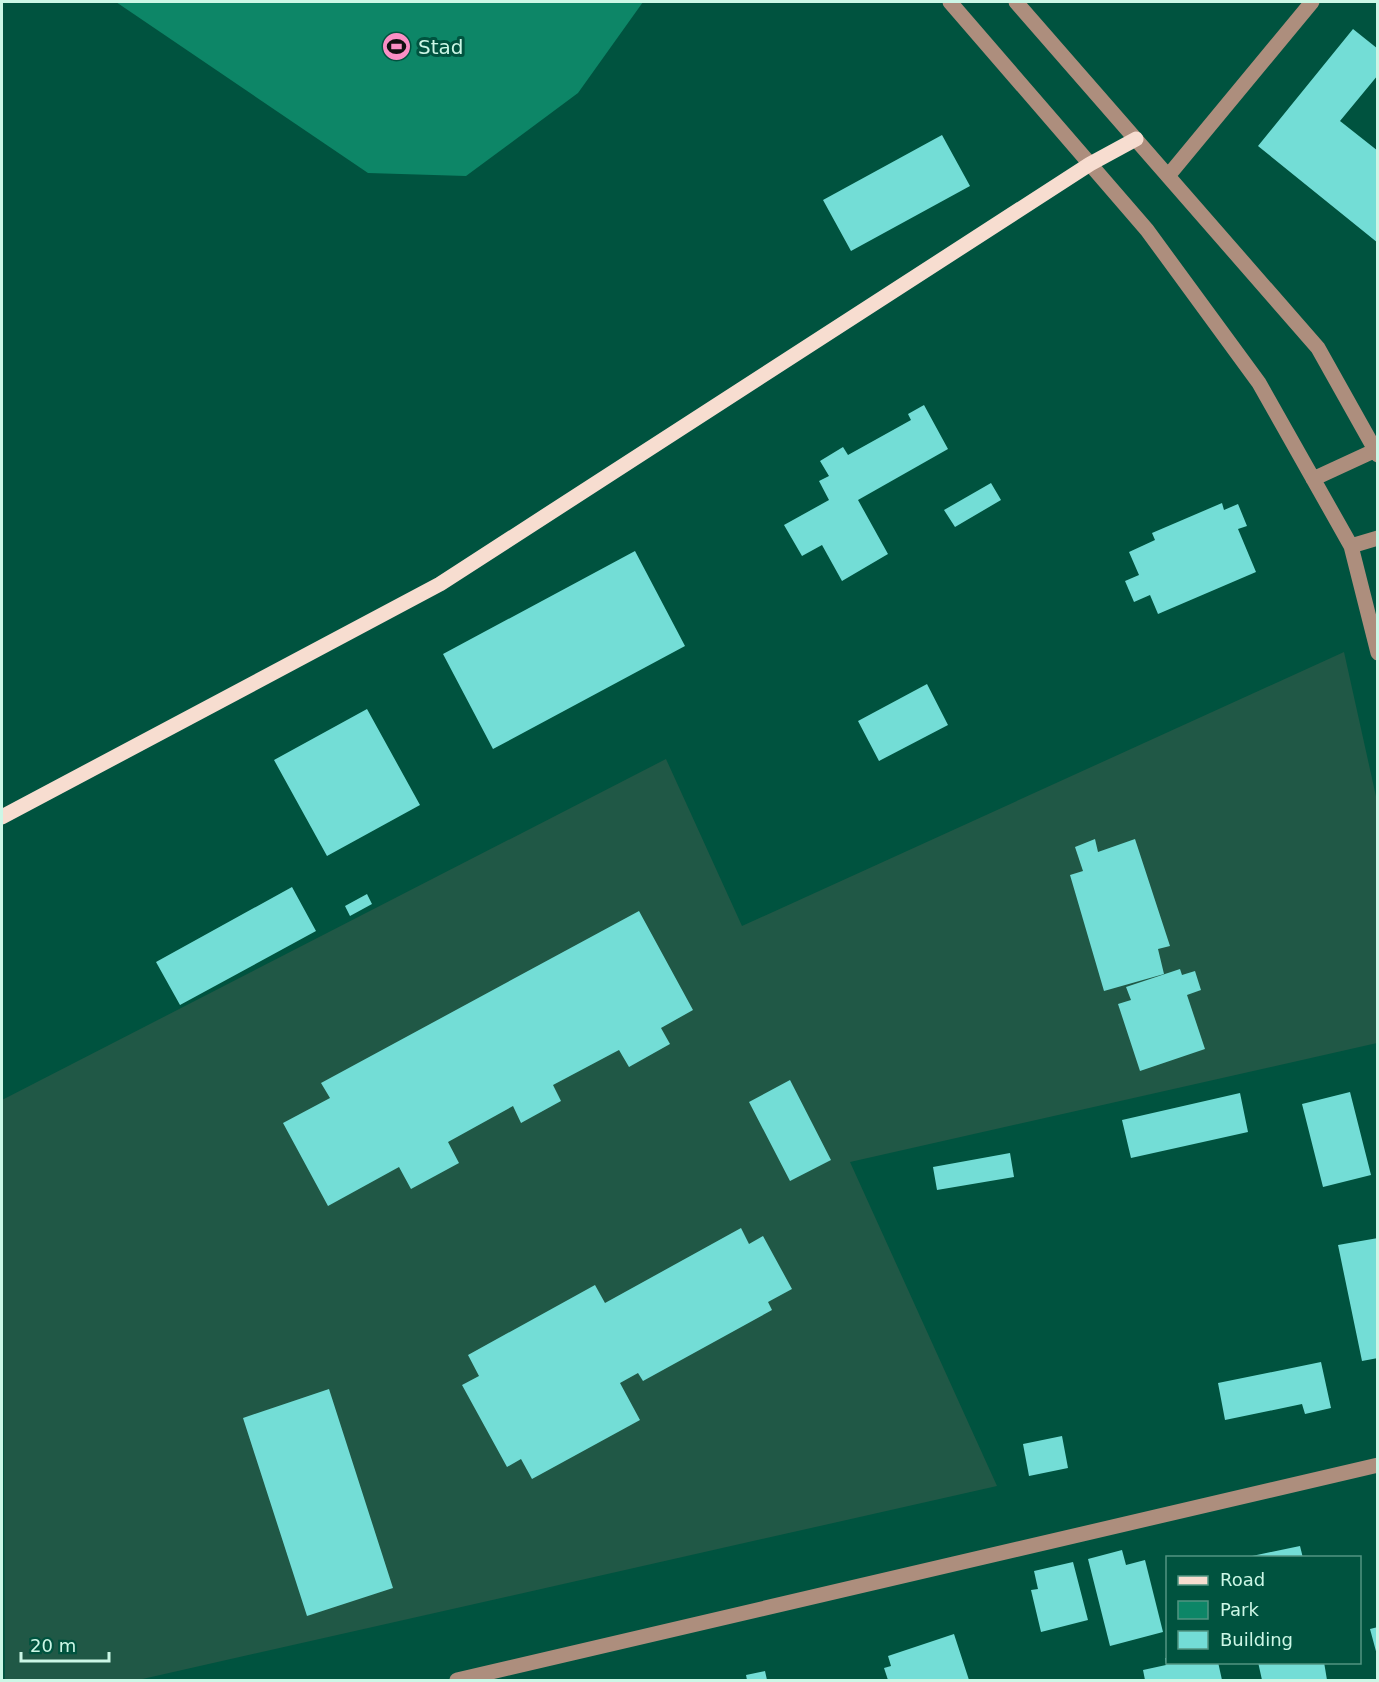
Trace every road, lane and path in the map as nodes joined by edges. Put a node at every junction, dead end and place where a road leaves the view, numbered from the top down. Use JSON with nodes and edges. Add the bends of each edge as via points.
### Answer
{"nodes":[{"id":1,"x":950,"y":2,"type":"edge"},
{"id":2,"x":1016,"y":2,"type":"edge"},
{"id":3,"x":1312,"y":2,"type":"edge"},
{"id":4,"x":1136,"y":139,"type":"junction"},
{"id":5,"x":1090,"y":164,"type":"junction"},
{"id":6,"x":1168,"y":176,"type":"junction"},
{"id":7,"x":1377,"y":452,"type":"edge"},
{"id":8,"x":1313,"y":479,"type":"junction"},
{"id":9,"x":1377,"y":538,"type":"edge"},
{"id":10,"x":1351,"y":546,"type":"junction"},
{"id":11,"x":1377,"y":652,"type":"edge"},
{"id":12,"x":2,"y":817,"type":"edge"},
{"id":13,"x":1377,"y":1465,"type":"edge"},
{"id":14,"x":457,"y":1680,"type":"edge"}],
"edges":[{"from":1,"to":5,"type":"street"},
{"from":2,"to":4,"type":"street"},
{"from":3,"to":6,"type":"street"},
{"from":4,"to":5,"type":"main road"},
{"from":4,"to":6,"type":"street"},
{"from":5,"to":8,"type":"street","via":[[1147,230],[1259,383]]},
{"from":5,"to":12,"type":"main road","via":[[440,584]]},
{"from":6,"to":7,"type":"street","via":[[1318,348]]},
{"from":7,"to":8,"type":"street"},
{"from":8,"to":10,"type":"street"},
{"from":9,"to":10,"type":"street"},
{"from":10,"to":11,"type":"street"},
{"from":13,"to":14,"type":"street"}]}
